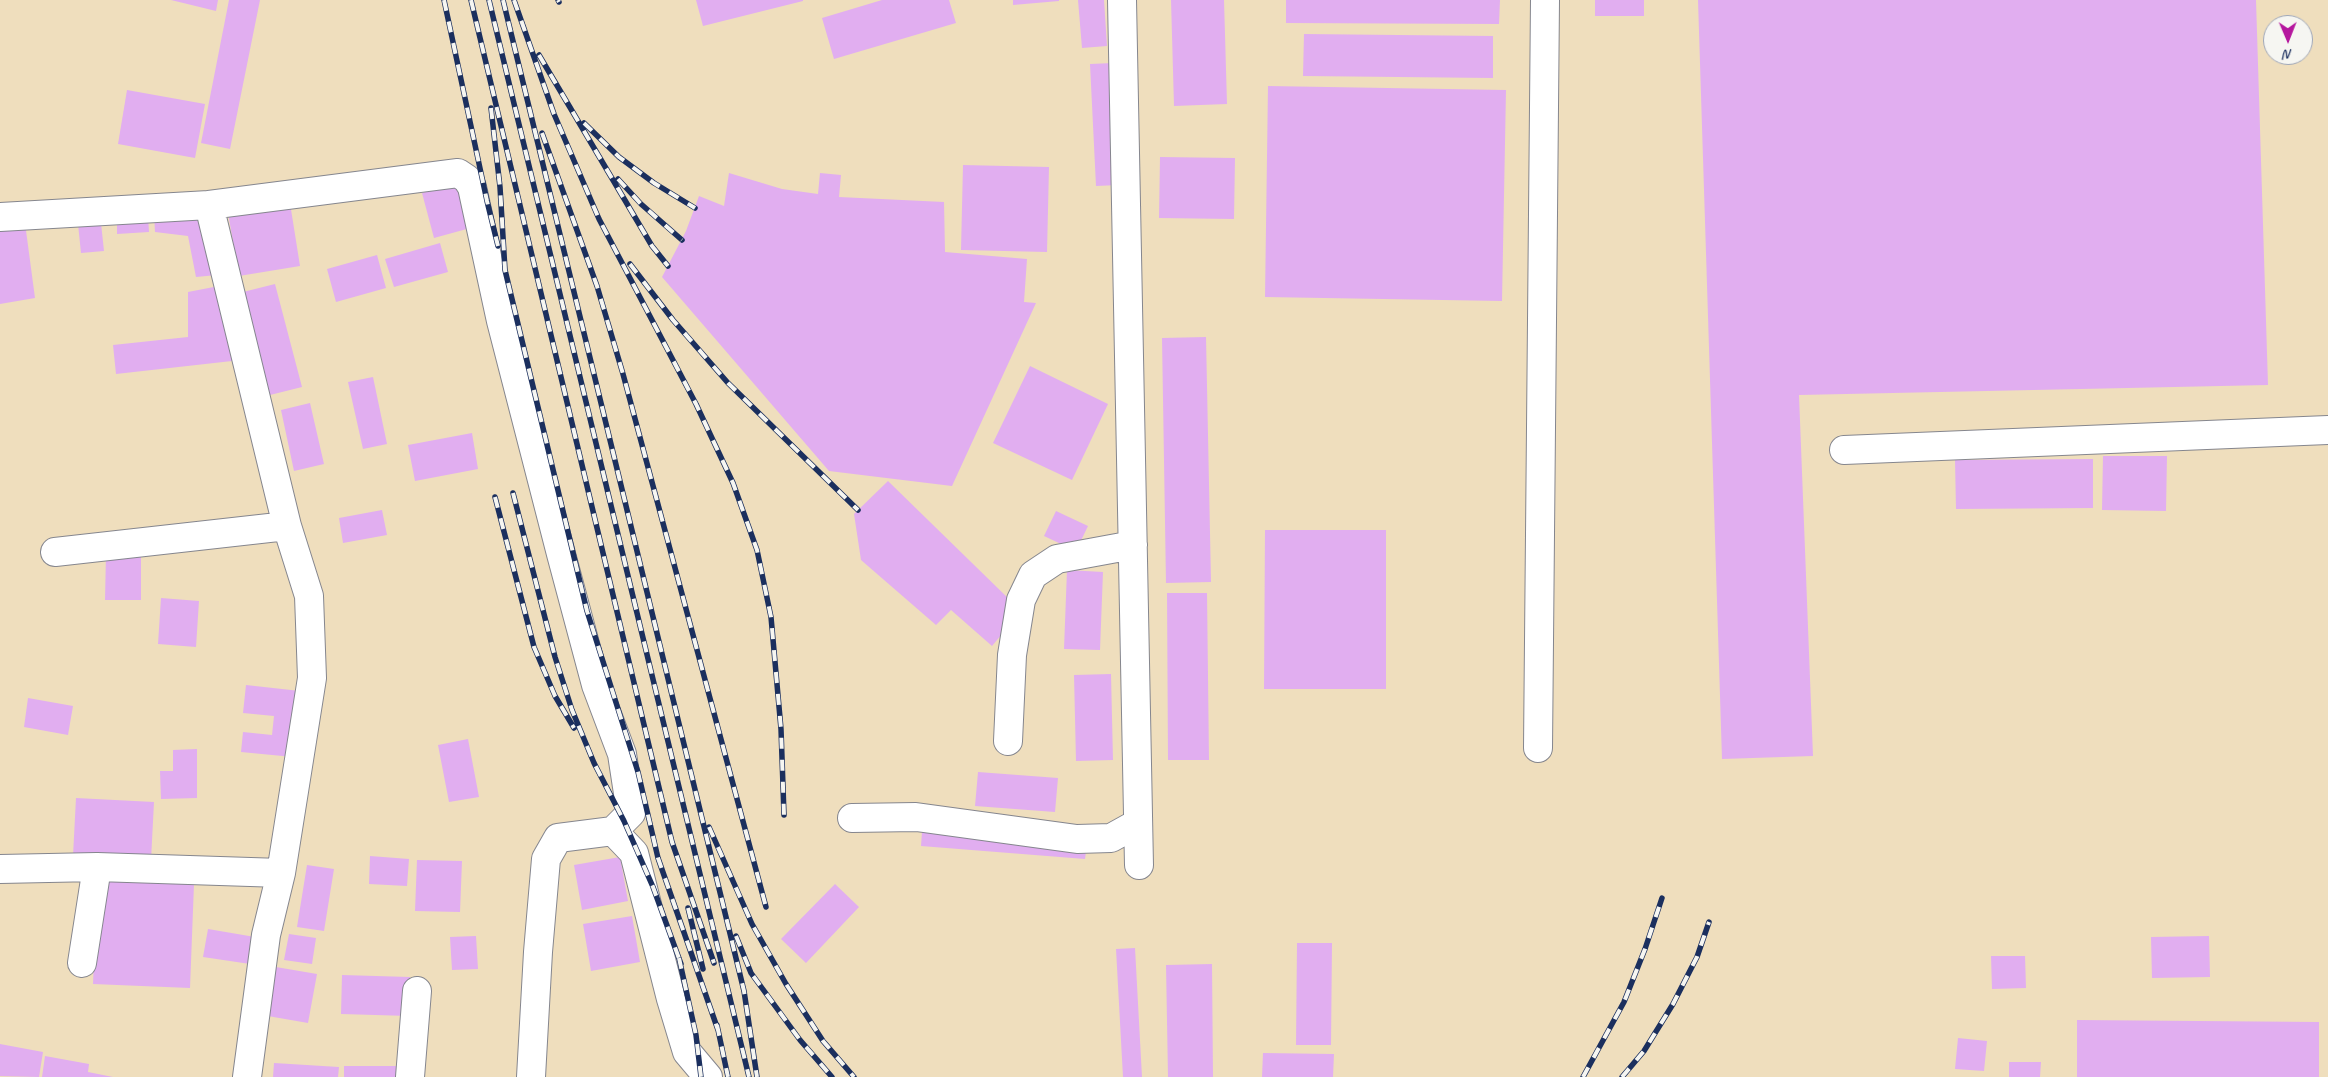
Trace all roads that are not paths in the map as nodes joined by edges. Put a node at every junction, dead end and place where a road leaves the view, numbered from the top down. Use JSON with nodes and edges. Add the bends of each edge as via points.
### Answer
{"nodes":[{"id":1,"x":1122,"y":0,"type":"edge"},
{"id":2,"x":1545,"y":0,"type":"edge"},
{"id":3,"x":209,"y":205,"type":"junction"},
{"id":4,"x":0,"y":216,"type":"edge"},
{"id":5,"x":2328,"y":430,"type":"edge"},
{"id":6,"x":1844,"y":450,"type":"dead end"},
{"id":7,"x":287,"y":526,"type":"junction"},
{"id":8,"x":1133,"y":545,"type":"junction"},
{"id":9,"x":55,"y":552,"type":"dead end"},
{"id":10,"x":1008,"y":741,"type":"dead end"},
{"id":11,"x":1538,"y":748,"type":"dead end"},
{"id":12,"x":852,"y":818,"type":"dead end"},
{"id":13,"x":1138,"y":823,"type":"junction"},
{"id":14,"x":613,"y":831,"type":"junction"},
{"id":15,"x":1139,"y":864,"type":"dead end"},
{"id":16,"x":97,"y":867,"type":"junction"},
{"id":17,"x":0,"y":869,"type":"edge"},
{"id":18,"x":281,"y":873,"type":"junction"},
{"id":19,"x":82,"y":963,"type":"dead end"},
{"id":20,"x":417,"y":991,"type":"dead end"},
{"id":21,"x":247,"y":1077,"type":"edge"},
{"id":22,"x":410,"y":1077,"type":"edge"},
{"id":23,"x":531,"y":1077,"type":"edge"},
{"id":24,"x":708,"y":1077,"type":"edge"}],
"edges":[{"from":1,"to":8,"type":"street"},
{"from":2,"to":11,"type":"street"},
{"from":3,"to":4,"type":"street"},
{"from":3,"to":7,"type":"street"},
{"from":3,"to":14,"type":"street","via":[[458,173],[467,179],[472,187],[501,321],[596,685],[622,754],[632,814]]},
{"from":5,"to":6,"type":"street"},
{"from":7,"to":9,"type":"street"},
{"from":7,"to":18,"type":"street","via":[[308,596],[312,678]]},
{"from":8,"to":10,"type":"street","via":[[1057,559],[1033,575],[1021,600],[1012,656]]},
{"from":8,"to":13,"type":"street"},
{"from":12,"to":13,"type":"street","via":[[916,817],[1077,839],[1111,838]]},
{"from":13,"to":15,"type":"street"},
{"from":14,"to":23,"type":"street","via":[[558,838],[546,859]]},
{"from":14,"to":24,"type":"street","via":[[634,852],[687,1052]]},
{"from":16,"to":17,"type":"street"},
{"from":16,"to":18,"type":"street"},
{"from":16,"to":19,"type":"street"},
{"from":18,"to":21,"type":"street","via":[[266,935]]},
{"from":20,"to":22,"type":"street"}]}
